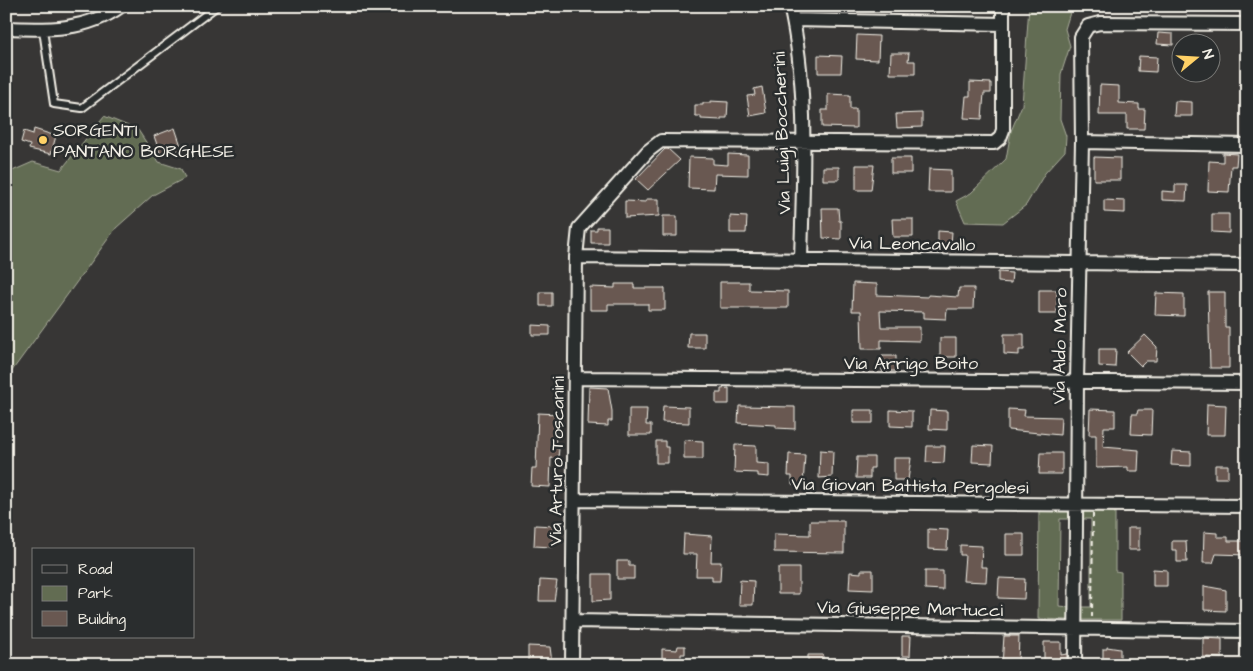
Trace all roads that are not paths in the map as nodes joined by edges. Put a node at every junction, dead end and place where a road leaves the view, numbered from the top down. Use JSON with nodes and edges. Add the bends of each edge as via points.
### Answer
{"nodes":[{"id":1,"x":121,"y":6,"type":"edge"},
{"id":2,"x":217,"y":6,"type":"edge"},
{"id":3,"x":790,"y":6,"type":"edge"},
{"id":4,"x":1004,"y":6,"type":"edge"},
{"id":5,"x":793,"y":20,"type":"junction"},
{"id":6,"x":1003,"y":24,"type":"junction"},
{"id":7,"x":1247,"y":24,"type":"edge"},
{"id":8,"x":7,"y":28,"type":"edge"},
{"id":9,"x":43,"y":30,"type":"junction"},
{"id":10,"x":803,"y":142,"type":"junction"},
{"id":11,"x":1082,"y":142,"type":"junction"},
{"id":12,"x":1247,"y":145,"type":"edge"},
{"id":13,"x":576,"y":257,"type":"junction"},
{"id":14,"x":801,"y":260,"type":"junction"},
{"id":15,"x":1080,"y":263,"type":"junction"},
{"id":16,"x":1247,"y":265,"type":"edge"},
{"id":17,"x":575,"y":378,"type":"junction"},
{"id":18,"x":1077,"y":381,"type":"junction"},
{"id":19,"x":1247,"y":383,"type":"edge"},
{"id":20,"x":574,"y":500,"type":"junction"},
{"id":21,"x":1076,"y":505,"type":"junction"},
{"id":22,"x":1247,"y":506,"type":"edge"},
{"id":23,"x":573,"y":621,"type":"junction"},
{"id":24,"x":1075,"y":629,"type":"junction"},
{"id":25,"x":1247,"y":630,"type":"edge"},
{"id":26,"x":572,"y":665,"type":"edge"},
{"id":27,"x":1075,"y":665,"type":"edge"}],
"edges":[{"from":1,"to":9,"type":"street","via":[[84,24]]},
{"from":2,"to":9,"type":"lane","via":[[82,108],[54,104]]},
{"from":3,"to":5,"type":"street","name":"Via Luigi Boccherini"},
{"from":4,"to":6,"type":"street"},
{"from":5,"to":6,"type":"street"},
{"from":5,"to":10,"type":"street","name":"Via Luigi Boccherini","via":[[801,74]]},
{"from":6,"to":10,"type":"street","name":"Via Arturo Toscanini","via":[[1003,130],[998,141]]},
{"from":7,"to":11,"type":"street","name":"Via Aldo Moro","via":[[1100,23],[1085,29],[1080,46]]},
{"from":8,"to":9,"type":"street"},
{"from":10,"to":13,"type":"street","name":"Via Arturo Toscanini","via":[[658,143],[578,229]]},
{"from":10,"to":14,"type":"street","name":"Via Luigi Boccherini"},
{"from":11,"to":12,"type":"street"},
{"from":11,"to":15,"type":"street","name":"Via Aldo Moro"},
{"from":13,"to":14,"type":"street","name":"Via Leoncavallo"},
{"from":13,"to":17,"type":"street","name":"Via Arturo Toscanini"},
{"from":14,"to":15,"type":"street","name":"Via Leoncavallo"},
{"from":15,"to":16,"type":"street","name":"Via Leoncavallo"},
{"from":15,"to":18,"type":"street","name":"Via Aldo Moro"},
{"from":17,"to":18,"type":"street","name":"Via Arrigo Boito"},
{"from":17,"to":20,"type":"street","name":"Via Arturo Toscanini"},
{"from":18,"to":19,"type":"street","name":"Via Arrigo Boito"},
{"from":18,"to":21,"type":"street","name":"Via Aldo Moro"},
{"from":20,"to":21,"type":"street","name":"Via Giovan Battista Pergolesi"},
{"from":20,"to":23,"type":"street","name":"Via Arturo Toscanini"},
{"from":21,"to":22,"type":"street","name":"Via Giovan Battista Pergolesi"},
{"from":21,"to":24,"type":"street","name":"Via Aldo Moro"},
{"from":23,"to":24,"type":"street","name":"Via Giuseppe Martucci"},
{"from":23,"to":26,"type":"street","name":"Via Arturo Toscanini"},
{"from":24,"to":25,"type":"street","name":"Via Giuseppe Martucci"},
{"from":24,"to":27,"type":"street","name":"Via Aldo Moro"}]}
